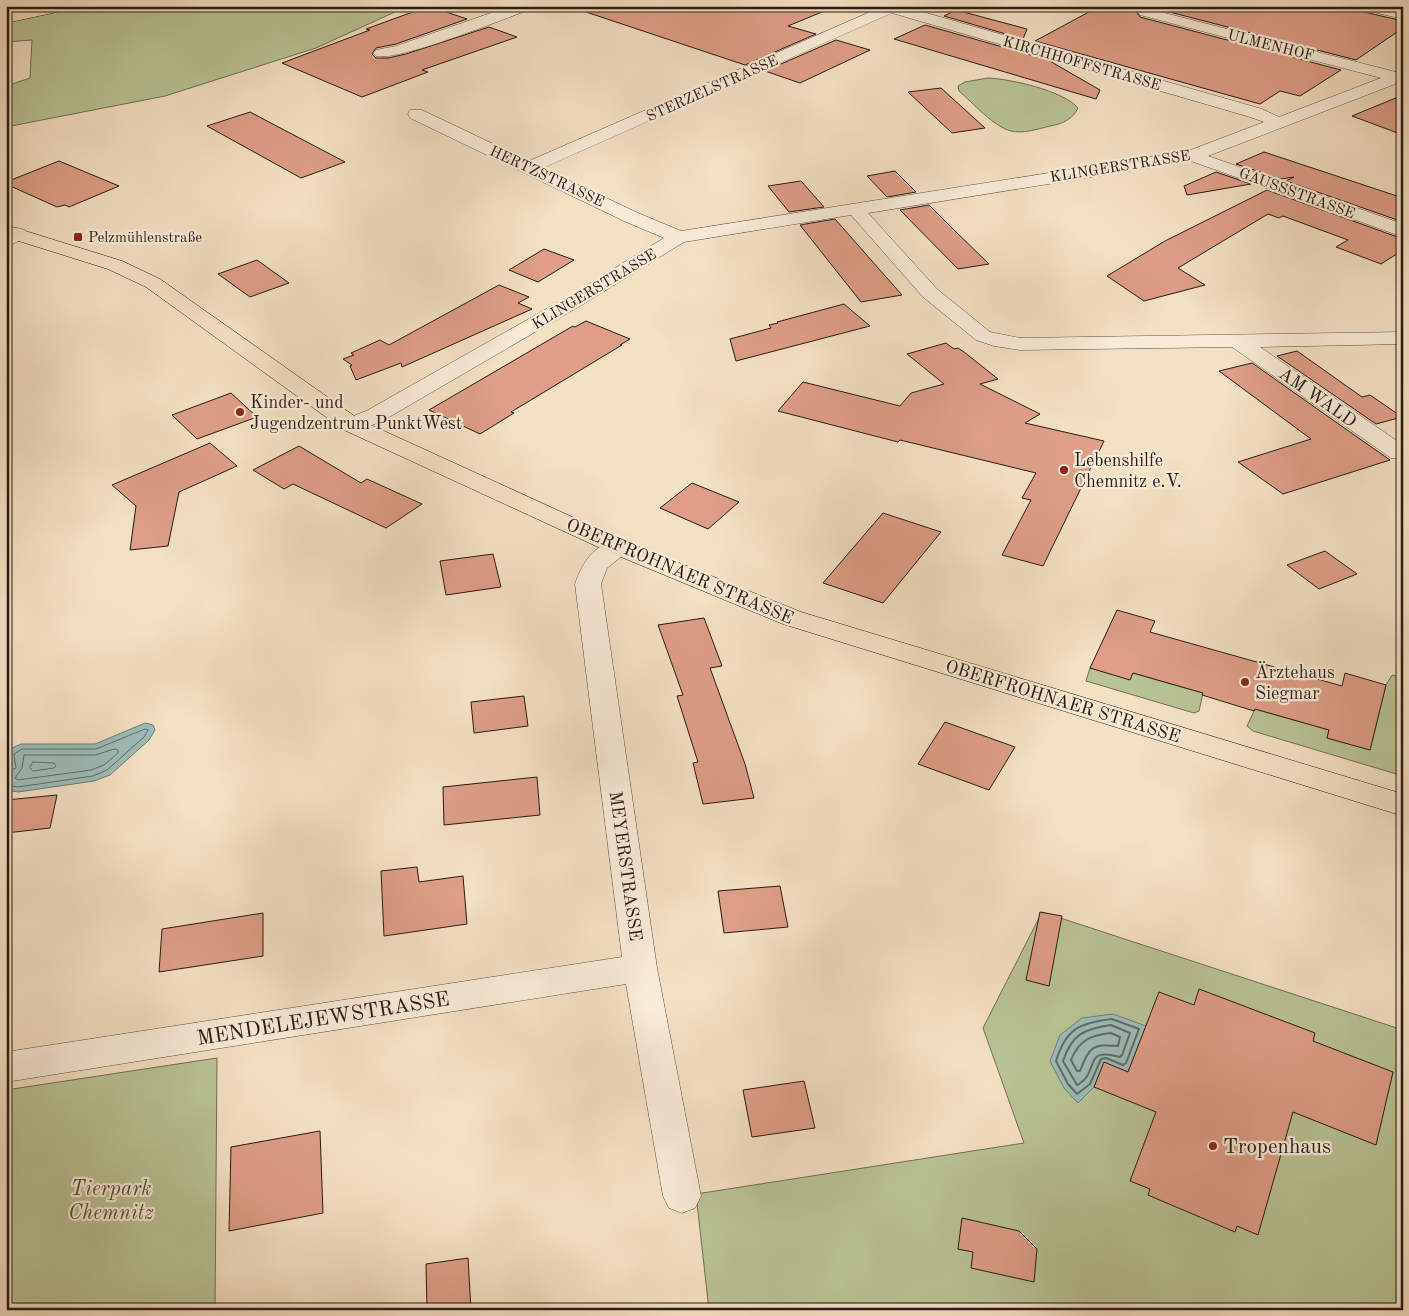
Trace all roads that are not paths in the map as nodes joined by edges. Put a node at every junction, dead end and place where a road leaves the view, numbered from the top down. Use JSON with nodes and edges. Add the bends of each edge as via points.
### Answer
{"nodes":[{"id":1,"x":66,"y":6,"type":"edge"},
{"id":2,"x":526,"y":6,"type":"edge"},
{"id":3,"x":1365,"y":6,"type":"edge"},
{"id":4,"x":890,"y":7,"type":"edge"},
{"id":5,"x":1145,"y":12,"type":"dead end"},
{"id":6,"x":1403,"y":15,"type":"edge"},
{"id":7,"x":6,"y":19,"type":"edge"},
{"id":8,"x":381,"y":53,"type":"dead end"},
{"id":9,"x":1400,"y":76,"type":"edge"},
{"id":10,"x":416,"y":114,"type":"dead end"},
{"id":11,"x":1278,"y":122,"type":"junction"},
{"id":12,"x":1192,"y":156,"type":"junction"},
{"id":13,"x":529,"y":168,"type":"junction"},
{"id":14,"x":855,"y":210,"type":"junction"},
{"id":15,"x":1403,"y":231,"type":"edge"},
{"id":16,"x":10,"y":235,"type":"edge"},
{"id":17,"x":679,"y":237,"type":"junction"},
{"id":18,"x":1403,"y":338,"type":"edge"},
{"id":19,"x":1236,"y":340,"type":"junction"},
{"id":20,"x":352,"y":425,"type":"junction"},
{"id":21,"x":1399,"y":453,"type":"dead end"},
{"id":22,"x":618,"y":548,"type":"junction"},
{"id":23,"x":1403,"y":805,"type":"edge"},
{"id":24,"x":640,"y":968,"type":"junction"},
{"id":25,"x":6,"y":1067,"type":"edge"},
{"id":26,"x":682,"y":1196,"type":"dead end"}],
"edges":[{"from":1,"to":7,"type":"main road"},
{"from":2,"to":8,"type":"street","via":[[399,50]]},
{"from":3,"to":6,"type":"street"},
{"from":4,"to":11,"type":"street","name":"KIRCHHOFFSTRASSE"},
{"from":4,"to":13,"type":"street","name":"STERZELSTRASSE"},
{"from":5,"to":9,"type":"street","name":"ULMENHOF"},
{"from":9,"to":11,"type":"street","name":"KLINGERSTRASSE"},
{"from":10,"to":13,"type":"street","name":"HERTZSTRASSE"},
{"from":11,"to":12,"type":"street","name":"KLINGERSTRASSE"},
{"from":12,"to":14,"type":"street","name":"KLINGERSTRASSE"},
{"from":12,"to":15,"type":"street","name":"GAUSSSTRASSE"},
{"from":13,"to":17,"type":"street","name":"HERTZSTRASSE"},
{"from":14,"to":17,"type":"street","name":"KLINGERSTRASSE"},
{"from":14,"to":19,"type":"street","name":"AM WALD","via":[[930,293],[983,336],[994,340],[1020,344]]},
{"from":16,"to":20,"type":"main road","name":"OBERFROHNAER STRASSE","via":[[114,265],[153,283]]},
{"from":17,"to":20,"type":"street","name":"KLINGERSTRASSE","via":[[376,415]]},
{"from":18,"to":19,"type":"street","name":"AM WALD"},
{"from":19,"to":21,"type":"street","name":"AM WALD"},
{"from":20,"to":22,"type":"main road","name":"OBERFROHNAER STRASSE"},
{"from":22,"to":23,"type":"main road","name":"OBERFROHNAER STRASSE","via":[[792,618]]},
{"from":22,"to":24,"type":"street","name":"MEYERSTRASSE","via":[[595,564],[588,584]]},
{"from":24,"to":25,"type":"street","name":"MENDELEJEWSTRASSE"},
{"from":24,"to":26,"type":"street","name":"MEYERSTRASSE"}]}
